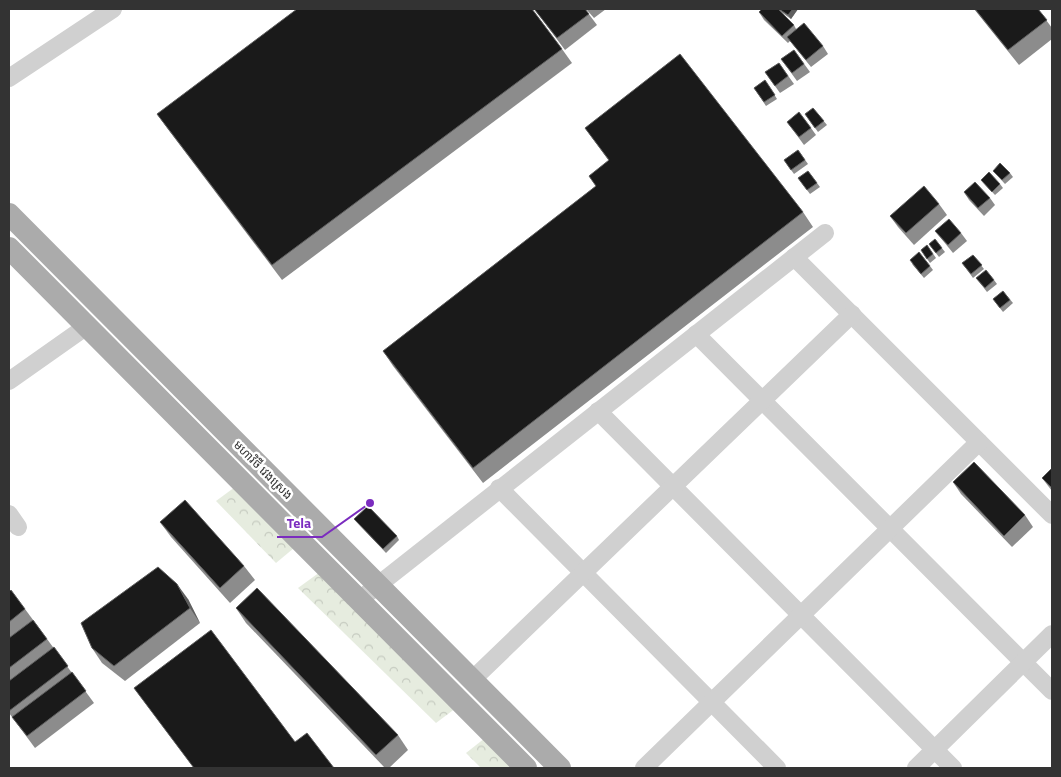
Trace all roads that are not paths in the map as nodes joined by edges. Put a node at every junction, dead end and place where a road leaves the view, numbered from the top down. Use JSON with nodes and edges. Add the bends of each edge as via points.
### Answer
{"nodes":[{"id":1,"x":114,"y":9,"type":"edge"},
{"id":2,"x":9,"y":78,"type":"edge"},
{"id":3,"x":9,"y":214,"type":"edge"},
{"id":4,"x":825,"y":233,"type":"dead end"},
{"id":5,"x":9,"y":248,"type":"edge"},
{"id":6,"x":794,"y":257,"type":"junction"},
{"id":7,"x":852,"y":314,"type":"junction"},
{"id":8,"x":87,"y":326,"type":"junction"},
{"id":9,"x":696,"y":334,"type":"junction"},
{"id":10,"x":9,"y":381,"type":"edge"},
{"id":11,"x":762,"y":400,"type":"junction"},
{"id":12,"x":204,"y":410,"type":"junction"},
{"id":13,"x":598,"y":410,"type":"junction"},
{"id":14,"x":187,"y":428,"type":"junction"},
{"id":15,"x":979,"y":442,"type":"junction"},
{"id":16,"x":673,"y":486,"type":"junction"},
{"id":17,"x":499,"y":488,"type":"junction"},
{"id":18,"x":1052,"y":515,"type":"edge"},
{"id":19,"x":889,"y":528,"type":"junction"},
{"id":20,"x":584,"y":573,"type":"junction"},
{"id":21,"x":376,"y":584,"type":"junction"},
{"id":22,"x":360,"y":600,"type":"junction"},
{"id":23,"x":800,"y":614,"type":"junction"},
{"id":24,"x":1052,"y":634,"type":"edge"},
{"id":25,"x":1023,"y":662,"type":"junction"},
{"id":26,"x":472,"y":680,"type":"junction"},
{"id":27,"x":1052,"y":692,"type":"edge"},
{"id":28,"x":710,"y":702,"type":"junction"},
{"id":29,"x":934,"y":750,"type":"junction"},
{"id":30,"x":526,"y":768,"type":"edge"},
{"id":31,"x":560,"y":768,"type":"edge"},
{"id":32,"x":644,"y":768,"type":"edge"},
{"id":33,"x":776,"y":768,"type":"edge"},
{"id":34,"x":916,"y":768,"type":"edge"},
{"id":35,"x":953,"y":768,"type":"edge"}],
"edges":[{"from":1,"to":2,"type":"street"},
{"from":3,"to":12,"type":"main road","name":"មហាវិថី វេងស្រេង"},
{"from":4,"to":6,"type":"street"},
{"from":5,"to":8,"type":"main road","name":"មហាវិថី វេងស្រេង"},
{"from":6,"to":7,"type":"street"},
{"from":6,"to":9,"type":"street"},
{"from":7,"to":11,"type":"street"},
{"from":7,"to":15,"type":"street"},
{"from":8,"to":10,"type":"street"},
{"from":8,"to":14,"type":"main road","name":"មហាវិថី វេងស្រេង"},
{"from":9,"to":11,"type":"street"},
{"from":9,"to":13,"type":"street"},
{"from":11,"to":16,"type":"street"},
{"from":11,"to":19,"type":"street"},
{"from":12,"to":14,"type":"main road"},
{"from":12,"to":21,"type":"main road","name":"មហាវិថី វេងស្រេង"},
{"from":13,"to":16,"type":"street"},
{"from":13,"to":17,"type":"street"},
{"from":14,"to":22,"type":"main road","name":"មហាវិថី វេងស្រេង"},
{"from":15,"to":18,"type":"street"},
{"from":15,"to":19,"type":"street"},
{"from":16,"to":20,"type":"street"},
{"from":16,"to":23,"type":"street"},
{"from":17,"to":20,"type":"street"},
{"from":17,"to":21,"type":"street"},
{"from":19,"to":23,"type":"street"},
{"from":19,"to":25,"type":"street"},
{"from":20,"to":26,"type":"street"},
{"from":20,"to":28,"type":"street"},
{"from":21,"to":22,"type":"street"},
{"from":21,"to":26,"type":"main road","name":"មហាវិថី វេងស្រេង"},
{"from":22,"to":30,"type":"main road","name":"មហាវិថី វេងស្រេង"},
{"from":23,"to":28,"type":"street"},
{"from":23,"to":29,"type":"street"},
{"from":24,"to":25,"type":"street"},
{"from":25,"to":27,"type":"street"},
{"from":25,"to":29,"type":"street"},
{"from":26,"to":31,"type":"main road","name":"មហាវិថី វេងស្រេង"},
{"from":28,"to":32,"type":"street"},
{"from":28,"to":33,"type":"street"},
{"from":29,"to":34,"type":"street"},
{"from":29,"to":35,"type":"street"}]}
